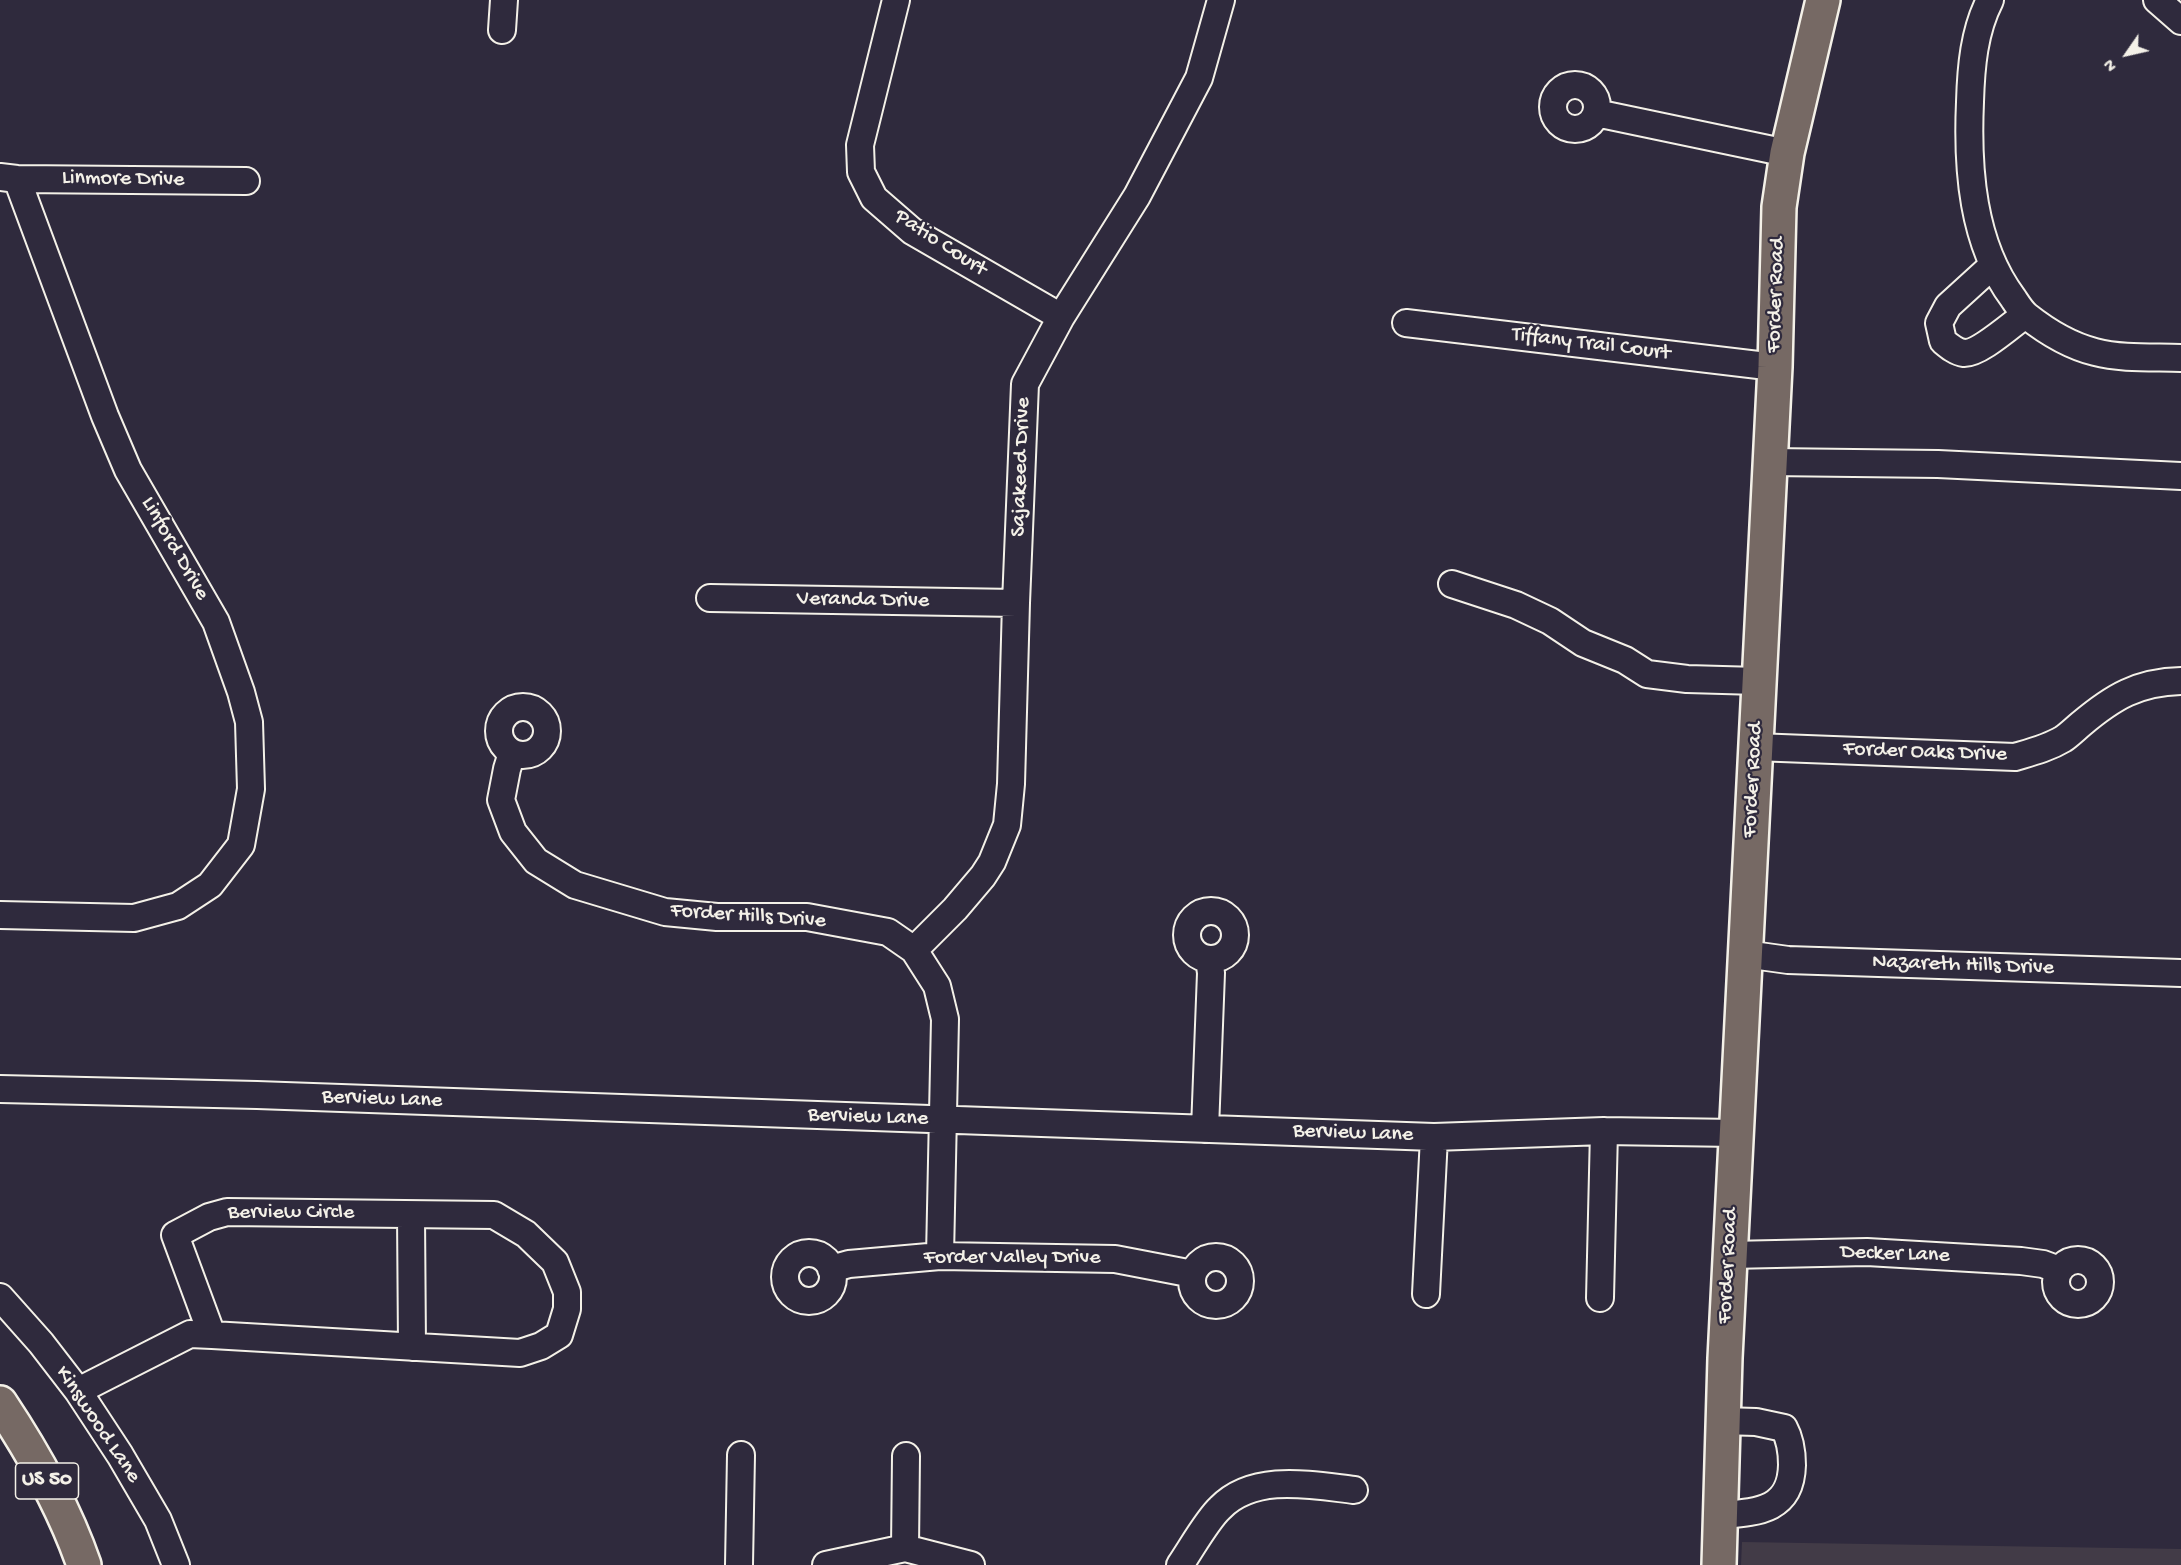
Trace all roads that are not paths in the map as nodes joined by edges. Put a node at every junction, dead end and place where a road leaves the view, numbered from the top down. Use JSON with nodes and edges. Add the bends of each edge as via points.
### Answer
{"nodes":[{"id":1,"x":504,"y":0,"type":"edge"},
{"id":2,"x":896,"y":0,"type":"edge"},
{"id":3,"x":1823,"y":0,"type":"edge"},
{"id":4,"x":1990,"y":0,"type":"edge"},
{"id":5,"x":2157,"y":0,"type":"edge"},
{"id":6,"x":1216,"y":3,"type":"edge"},
{"id":7,"x":2181,"y":21,"type":"edge"},
{"id":8,"x":502,"y":30,"type":"dead end"},
{"id":9,"x":1596,"y":113,"type":"dead end"},
{"id":10,"x":1787,"y":153,"type":"junction"},
{"id":11,"x":8,"y":178,"type":"edge"},
{"id":12,"x":246,"y":181,"type":"dead end"},
{"id":13,"x":1993,"y":265,"type":"junction"},
{"id":14,"x":2025,"y":315,"type":"junction"},
{"id":15,"x":1062,"y":317,"type":"junction"},
{"id":16,"x":1406,"y":323,"type":"dead end"},
{"id":17,"x":2181,"y":358,"type":"edge"},
{"id":18,"x":1775,"y":367,"type":"junction"},
{"id":19,"x":1770,"y":462,"type":"junction"},
{"id":20,"x":2181,"y":476,"type":"edge"},
{"id":21,"x":1452,"y":584,"type":"dead end"},
{"id":22,"x":710,"y":598,"type":"dead end"},
{"id":23,"x":1016,"y":603,"type":"junction"},
{"id":24,"x":1758,"y":681,"type":"junction"},
{"id":25,"x":2181,"y":681,"type":"edge"},
{"id":26,"x":1755,"y":747,"type":"junction"},
{"id":27,"x":512,"y":753,"type":"dead end"},
{"id":28,"x":0,"y":915,"type":"edge"},
{"id":29,"x":914,"y":950,"type":"junction"},
{"id":30,"x":1745,"y":954,"type":"junction"},
{"id":31,"x":1209,"y":958,"type":"dead end"},
{"id":32,"x":2181,"y":973,"type":"edge"},
{"id":33,"x":0,"y":1089,"type":"edge"},
{"id":34,"x":943,"y":1120,"type":"junction"},
{"id":35,"x":1205,"y":1129,"type":"junction"},
{"id":36,"x":1604,"y":1131,"type":"junction"},
{"id":37,"x":1736,"y":1133,"type":"junction"},
{"id":38,"x":1434,"y":1137,"type":"junction"},
{"id":39,"x":411,"y":1215,"type":"junction"},
{"id":40,"x":1730,"y":1255,"type":"junction"},
{"id":41,"x":940,"y":1256,"type":"junction"},
{"id":42,"x":831,"y":1269,"type":"dead end"},
{"id":43,"x":2059,"y":1270,"type":"dead end"},
{"id":44,"x":1193,"y":1274,"type":"dead end"},
{"id":45,"x":1426,"y":1294,"type":"dead end"},
{"id":46,"x":0,"y":1297,"type":"edge"},
{"id":47,"x":1600,"y":1298,"type":"dead end"},
{"id":48,"x":212,"y":1335,"type":"junction"},
{"id":49,"x":412,"y":1347,"type":"junction"},
{"id":50,"x":78,"y":1391,"type":"junction"},
{"id":51,"x":0,"y":1403,"type":"edge"},
{"id":52,"x":1722,"y":1421,"type":"junction"},
{"id":53,"x":741,"y":1455,"type":"dead end"},
{"id":54,"x":906,"y":1456,"type":"dead end"},
{"id":55,"x":1354,"y":1490,"type":"dead end"},
{"id":56,"x":1721,"y":1515,"type":"junction"},
{"id":57,"x":905,"y":1548,"type":"junction"},
{"id":58,"x":84,"y":1565,"type":"edge"},
{"id":59,"x":176,"y":1565,"type":"edge"},
{"id":60,"x":739,"y":1565,"type":"edge"},
{"id":61,"x":826,"y":1565,"type":"edge"},
{"id":62,"x":971,"y":1565,"type":"edge"},
{"id":63,"x":1180,"y":1565,"type":"edge"},
{"id":64,"x":1719,"y":1565,"type":"edge"}],
"edges":[{"from":1,"to":8,"type":"street"},
{"from":2,"to":15,"type":"street","name":"Patio Court","via":[[860,145],[861,172],[874,198],[912,231]]},
{"from":3,"to":10,"type":"main road","name":"Forder Road"},
{"from":4,"to":13,"type":"street","via":[[1982,15],[1971,65],[1968,148],[1981,231]]},
{"from":5,"to":7,"type":"street"},
{"from":6,"to":15,"type":"street","name":"Sajakeed Drive","via":[[1199,78],[1137,196]]},
{"from":9,"to":10,"type":"street"},
{"from":10,"to":18,"type":"main road","name":"Forder Road","via":[[1779,207]]},
{"from":11,"to":12,"type":"street","name":"Linmore Drive"},
{"from":11,"to":28,"type":"street","name":"Linford Drive","via":[[128,470],[216,622],[249,722],[251,789],[241,845],[210,885],[178,906],[134,918]]},
{"from":13,"to":14,"type":"street"},
{"from":13,"to":14,"type":"street","via":[[1948,306],[1939,323],[1943,341],[1968,353]]},
{"from":14,"to":17,"type":"street","via":[[2058,336],[2096,352]]},
{"from":15,"to":23,"type":"street","name":"Sajakeed Drive","via":[[1025,384]]},
{"from":16,"to":18,"type":"street","name":"Tiffany Trail Court"},
{"from":18,"to":19,"type":"main road","name":"Forder Road"},
{"from":19,"to":20,"type":"street","via":[[1938,464]]},
{"from":19,"to":24,"type":"main road","name":"Forder Road"},
{"from":21,"to":24,"type":"street","via":[[1516,605],[1647,674]]},
{"from":22,"to":23,"type":"street","name":"Veranda Drive"},
{"from":23,"to":29,"type":"street","name":"Sajakeed Drive","via":[[1007,825],[984,876]]},
{"from":24,"to":26,"type":"main road","name":"Forder Road"},
{"from":25,"to":26,"type":"street","name":"Forder Oaks Drive","via":[[2128,690],[2064,738],[2015,757]]},
{"from":26,"to":30,"type":"main road","name":"Forder Road"},
{"from":27,"to":29,"type":"street","name":"Forder Hills Drive","via":[[501,800],[513,832],[536,861],[575,885],[665,912],[717,917],[807,917],[888,932]]},
{"from":29,"to":34,"type":"street","name":"Forder Hills Drive","via":[[937,986],[945,1019]]},
{"from":30,"to":32,"type":"street","name":"Nazareth Hills Drive","via":[[1788,960]]},
{"from":30,"to":37,"type":"main road","name":"Forder Road"},
{"from":31,"to":35,"type":"street"},
{"from":33,"to":34,"type":"street","name":"Berview Lane"},
{"from":34,"to":35,"type":"street","name":"Berview Lane"},
{"from":34,"to":41,"type":"street","name":"Forder Hills Drive"},
{"from":35,"to":38,"type":"street","name":"Berview Lane"},
{"from":36,"to":37,"type":"street","name":"Berview Lane"},
{"from":36,"to":38,"type":"street","name":"Berview Lane"},
{"from":36,"to":47,"type":"street"},
{"from":37,"to":40,"type":"main road","name":"Forder Road"},
{"from":38,"to":45,"type":"street"},
{"from":39,"to":48,"type":"street","name":"Berview Circle","via":[[227,1212],[175,1235]]},
{"from":39,"to":49,"type":"street"},
{"from":39,"to":49,"type":"street","name":"Berview Circle","via":[[494,1215],[526,1234],[555,1262],[567,1292],[567,1309],[559,1335],[541,1346],[520,1353]]},
{"from":40,"to":43,"type":"street","name":"Decker Lane","via":[[1867,1252],[2021,1261]]},
{"from":40,"to":52,"type":"main road","name":"Forder Road"},
{"from":41,"to":42,"type":"street","name":"Forder Valley Drive"},
{"from":41,"to":44,"type":"street","name":"Forder Valley Drive","via":[[1115,1259]]},
{"from":46,"to":50,"type":"street","name":"Kinswood Lane"},
{"from":48,"to":49,"type":"street","name":"Berview Circle"},
{"from":48,"to":50,"type":"street","name":"Berview Circle","via":[[190,1334]]},
{"from":50,"to":59,"type":"street","name":"Kinswood Lane","via":[[158,1520]]},
{"from":51,"to":58,"type":"main road","number":"US 50","via":[[42,1471]]},
{"from":52,"to":56,"type":"main road","name":"Forder Road"},
{"from":52,"to":56,"type":"street","via":[[1784,1428],[1792,1458],[1792,1479],[1787,1490],[1770,1506],[1754,1513]]},
{"from":53,"to":60,"type":"street"},
{"from":54,"to":57,"type":"street"},
{"from":55,"to":63,"type":"street","via":[[1299,1484],[1267,1485],[1242,1493],[1220,1507]]},
{"from":56,"to":64,"type":"main road","name":"Forder Road"},
{"from":57,"to":61,"type":"street"},
{"from":57,"to":62,"type":"street"}]}
